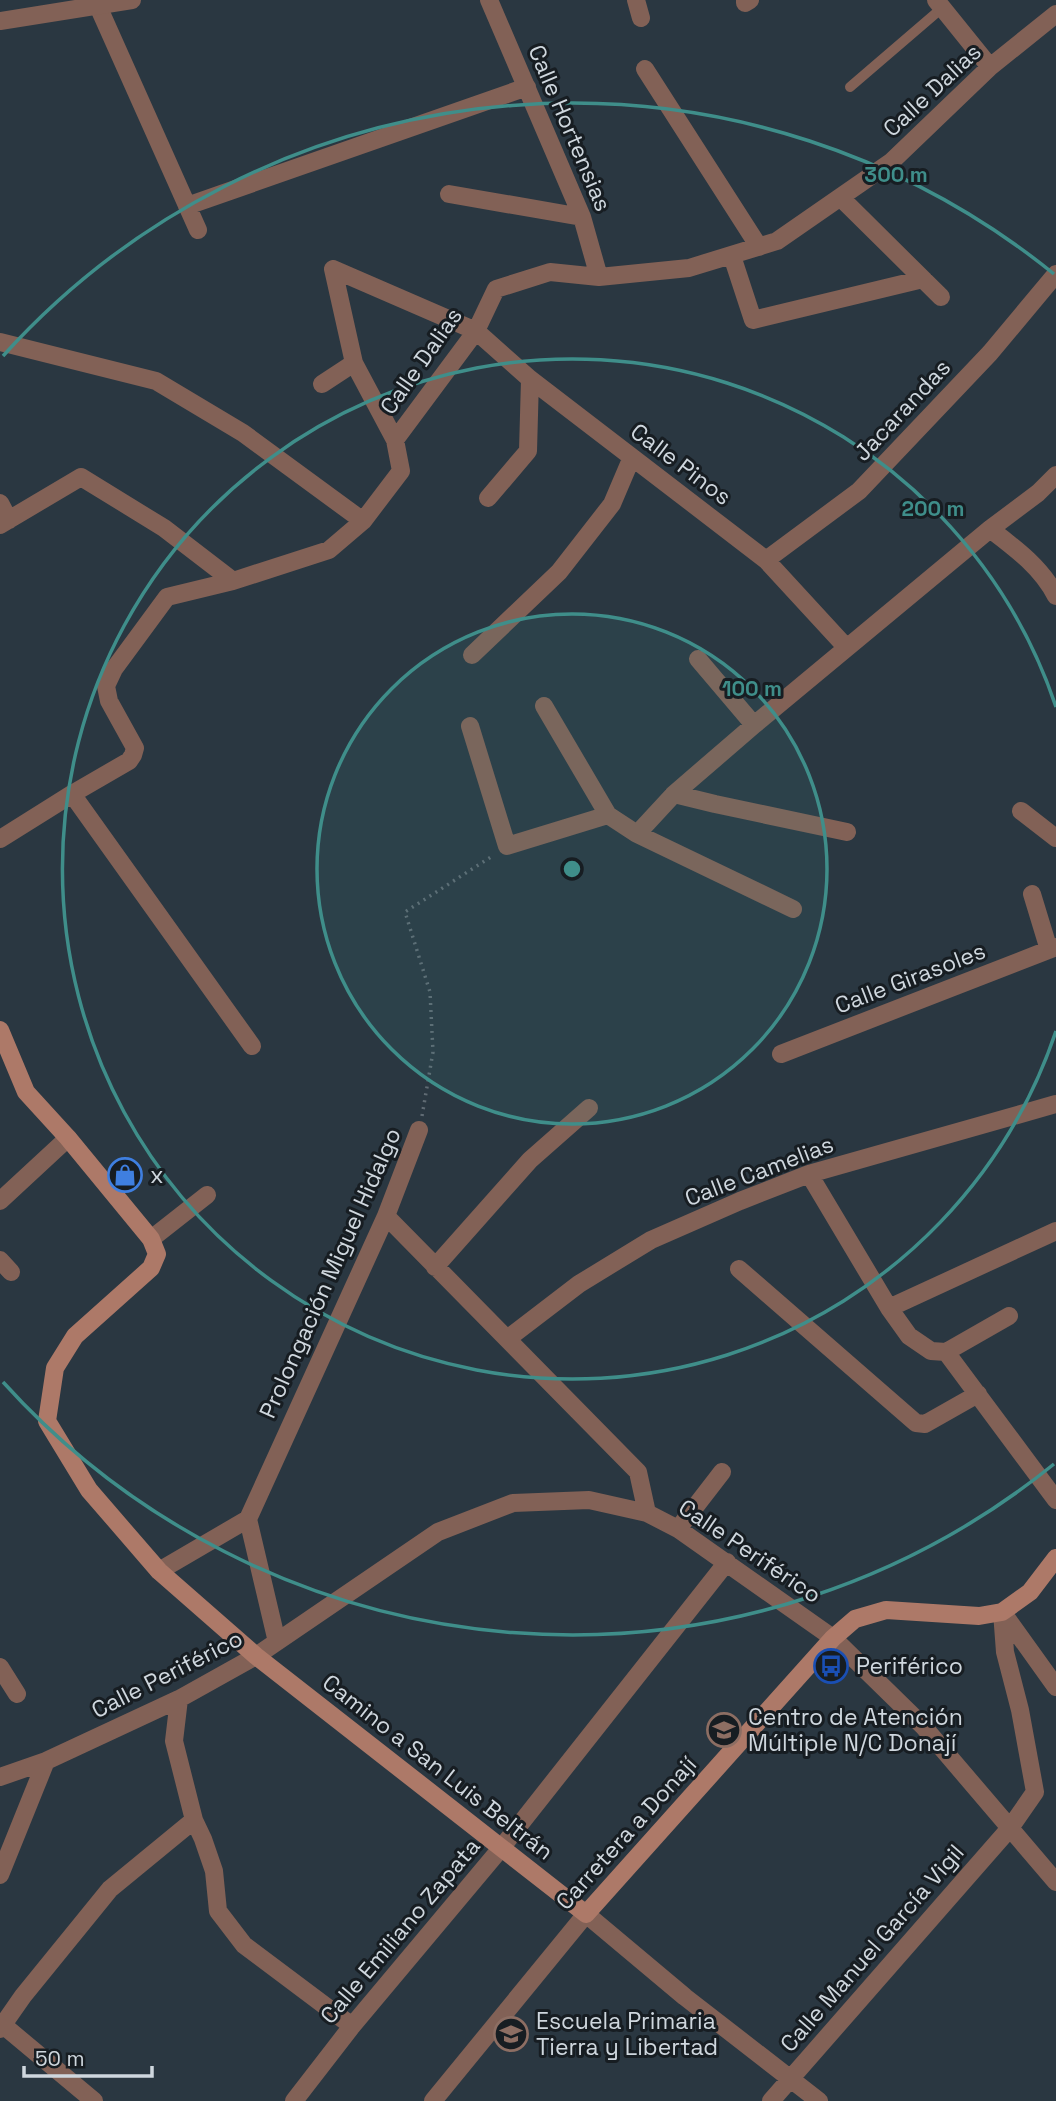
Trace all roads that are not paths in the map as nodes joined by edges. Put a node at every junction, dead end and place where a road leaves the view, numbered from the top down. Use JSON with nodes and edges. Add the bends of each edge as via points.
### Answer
{"nodes":[{"id":1,"x":132,"y":0,"type":"edge"},
{"id":2,"x":489,"y":0,"type":"edge"},
{"id":3,"x":636,"y":0,"type":"edge"},
{"id":4,"x":744,"y":0,"type":"edge"},
{"id":5,"x":750,"y":0,"type":"edge"},
{"id":6,"x":939,"y":4,"type":"edge"},
{"id":7,"x":98,"y":6,"type":"junction"},
{"id":8,"x":1056,"y":13,"type":"edge"},
{"id":9,"x":641,"y":18,"type":"dead end"},
{"id":10,"x":0,"y":21,"type":"edge"},
{"id":11,"x":990,"y":67,"type":"junction"},
{"id":12,"x":645,"y":69,"type":"dead end"},
{"id":13,"x":527,"y":87,"type":"junction"},
{"id":14,"x":850,"y":87,"type":"dead end"},
{"id":15,"x":449,"y":194,"type":"dead end"},
{"id":16,"x":841,"y":198,"type":"junction"},
{"id":17,"x":187,"y":206,"type":"junction"},
{"id":18,"x":582,"y":217,"type":"junction"},
{"id":19,"x":198,"y":230,"type":"dead end"},
{"id":20,"x":759,"y":247,"type":"junction"},
{"id":21,"x":732,"y":256,"type":"junction"},
{"id":22,"x":1056,"y":274,"type":"edge"},
{"id":23,"x":599,"y":277,"type":"junction"},
{"id":24,"x":923,"y":279,"type":"junction"},
{"id":25,"x":941,"y":297,"type":"dead end"},
{"id":26,"x":476,"y":331,"type":"junction"},
{"id":27,"x":0,"y":342,"type":"edge"},
{"id":28,"x":354,"y":363,"type":"junction"},
{"id":29,"x":530,"y":379,"type":"junction"},
{"id":30,"x":323,"y":384,"type":"dead end"},
{"id":31,"x":395,"y":440,"type":"junction"},
{"id":32,"x":632,"y":457,"type":"junction"},
{"id":33,"x":1056,"y":475,"type":"edge"},
{"id":34,"x":488,"y":498,"type":"dead end"},
{"id":35,"x":0,"y":503,"type":"edge"},
{"id":36,"x":363,"y":521,"type":"junction"},
{"id":37,"x":4,"y":522,"type":"edge"},
{"id":38,"x":990,"y":528,"type":"junction"},
{"id":39,"x":766,"y":560,"type":"junction"},
{"id":40,"x":233,"y":581,"type":"junction"},
{"id":41,"x":1056,"y":596,"type":"edge"},
{"id":42,"x":846,"y":647,"type":"junction"},
{"id":43,"x":472,"y":655,"type":"dead end"},
{"id":44,"x":698,"y":659,"type":"dead end"},
{"id":45,"x":544,"y":706,"type":"dead end"},
{"id":46,"x":754,"y":725,"type":"junction"},
{"id":47,"x":470,"y":726,"type":"dead end"},
{"id":48,"x":72,"y":794,"type":"junction"},
{"id":49,"x":674,"y":794,"type":"junction"},
{"id":50,"x":1021,"y":811,"type":"dead end"},
{"id":51,"x":608,"y":816,"type":"junction"},
{"id":52,"x":847,"y":832,"type":"dead end"},
{"id":53,"x":637,"y":834,"type":"junction"},
{"id":54,"x":1056,"y":838,"type":"edge"},
{"id":55,"x":0,"y":839,"type":"edge"},
{"id":56,"x":1032,"y":894,"type":"dead end"},
{"id":57,"x":793,"y":909,"type":"dead end"},
{"id":58,"x":1053,"y":948,"type":"edge"},
{"id":59,"x":0,"y":1030,"type":"edge"},
{"id":60,"x":252,"y":1046,"type":"dead end"},
{"id":61,"x":781,"y":1055,"type":"dead end"},
{"id":62,"x":1056,"y":1104,"type":"edge"},
{"id":63,"x":589,"y":1108,"type":"dead end"},
{"id":64,"x":419,"y":1130,"type":"road end"},
{"id":65,"x":68,"y":1138,"type":"junction"},
{"id":66,"x":808,"y":1174,"type":"junction"},
{"id":67,"x":207,"y":1195,"type":"dead end"},
{"id":68,"x":0,"y":1200,"type":"edge"},
{"id":69,"x":386,"y":1216,"type":"junction"},
{"id":70,"x":1056,"y":1231,"type":"edge"},
{"id":71,"x":150,"y":1239,"type":"junction"},
{"id":72,"x":435,"y":1267,"type":"junction"},
{"id":73,"x":739,"y":1269,"type":"dead end"},
{"id":74,"x":889,"y":1308,"type":"junction"},
{"id":75,"x":1009,"y":1316,"type":"dead end"},
{"id":76,"x":507,"y":1339,"type":"junction"},
{"id":77,"x":946,"y":1352,"type":"junction"},
{"id":78,"x":978,"y":1394,"type":"junction"},
{"id":79,"x":722,"y":1472,"type":"dead end"},
{"id":80,"x":1056,"y":1500,"type":"edge"},
{"id":81,"x":648,"y":1513,"type":"junction"},
{"id":82,"x":248,"y":1519,"type":"junction"},
{"id":83,"x":678,"y":1529,"type":"junction"},
{"id":84,"x":1056,"y":1558,"type":"edge"},
{"id":85,"x":727,"y":1562,"type":"junction"},
{"id":86,"x":159,"y":1572,"type":"junction"},
{"id":87,"x":1002,"y":1612,"type":"junction"},
{"id":88,"x":833,"y":1639,"type":"junction"},
{"id":89,"x":277,"y":1642,"type":"junction"},
{"id":90,"x":256,"y":1656,"type":"junction"},
{"id":91,"x":0,"y":1667,"type":"edge"},
{"id":92,"x":1056,"y":1687,"type":"edge"},
{"id":93,"x":17,"y":1694,"type":"dead end"},
{"id":94,"x":178,"y":1699,"type":"junction"},
{"id":95,"x":46,"y":1761,"type":"junction"},
{"id":96,"x":0,"y":1777,"type":"edge"},
{"id":97,"x":194,"y":1820,"type":"junction"},
{"id":98,"x":1010,"y":1828,"type":"junction"},
{"id":99,"x":502,"y":1847,"type":"junction"},
{"id":100,"x":0,"y":1875,"type":"edge"},
{"id":101,"x":1056,"y":1882,"type":"edge"},
{"id":102,"x":586,"y":1914,"type":"junction"},
{"id":103,"x":352,"y":2025,"type":"junction"},
{"id":104,"x":2,"y":2027,"type":"edge"},
{"id":105,"x":790,"y":2078,"type":"junction"},
{"id":106,"x":94,"y":2101,"type":"edge"},
{"id":107,"x":294,"y":2101,"type":"edge"},
{"id":108,"x":433,"y":2101,"type":"edge"},
{"id":109,"x":771,"y":2101,"type":"edge"},
{"id":110,"x":820,"y":2101,"type":"edge"}],
"edges":[{"from":1,"to":7,"type":"street"},
{"from":2,"to":13,"type":"street","name":"Calle Hortensias"},
{"from":3,"to":9,"type":"street"},
{"from":4,"to":5,"type":"street"},
{"from":6,"to":11,"type":"street"},
{"from":6,"to":14,"type":"lane"},
{"from":7,"to":10,"type":"street"},
{"from":7,"to":17,"type":"street"},
{"from":8,"to":11,"type":"street","name":"Calle Dalias"},
{"from":11,"to":16,"type":"street","name":"Calle Dalias","via":[[891,162]]},
{"from":12,"to":20,"type":"street"},
{"from":13,"to":17,"type":"street"},
{"from":13,"to":18,"type":"street","name":"Calle Hortensias"},
{"from":15,"to":18,"type":"street"},
{"from":16,"to":20,"type":"street","name":"Calle Dalias","via":[[777,241]]},
{"from":16,"to":24,"type":"street"},
{"from":17,"to":19,"type":"street"},
{"from":18,"to":23,"type":"street","name":"Calle Hortensias"},
{"from":20,"to":21,"type":"street","name":"Calle Dalias"},
{"from":21,"to":23,"type":"street","name":"Calle Dalias","via":[[690,268]]},
{"from":21,"to":24,"type":"street","via":[[753,320]]},
{"from":22,"to":39,"type":"street","name":"Jacarandas","via":[[990,353],[859,491]]},
{"from":23,"to":26,"type":"street","name":"Calle Dalias","via":[[550,272],[496,289]]},
{"from":24,"to":25,"type":"street"},
{"from":26,"to":28,"type":"street","name":"Calle Pinos","via":[[333,269]]},
{"from":26,"to":29,"type":"street","name":"Calle Pinos"},
{"from":26,"to":31,"type":"street","name":"Calle Dalias"},
{"from":27,"to":36,"type":"street","via":[[156,382],[243,433]]},
{"from":28,"to":30,"type":"street"},
{"from":28,"to":31,"type":"street"},
{"from":29,"to":32,"type":"street","name":"Calle Pinos"},
{"from":29,"to":34,"type":"street","via":[[528,451]]},
{"from":31,"to":36,"type":"street","via":[[401,471]]},
{"from":32,"to":39,"type":"street","name":"Calle Pinos"},
{"from":32,"to":43,"type":"street","via":[[612,504],[559,572]]},
{"from":33,"to":38,"type":"street"},
{"from":35,"to":37,"type":"street"},
{"from":36,"to":40,"type":"street","via":[[330,550]]},
{"from":37,"to":40,"type":"street","via":[[81,477],[164,528]]},
{"from":38,"to":41,"type":"street","via":[[1020,552]]},
{"from":38,"to":42,"type":"street"},
{"from":39,"to":42,"type":"street","name":"Calle Pinos"},
{"from":40,"to":48,"type":"street","via":[[167,597],[106,686],[109,701],[135,748],[133,755]]},
{"from":42,"to":46,"type":"street"},
{"from":44,"to":46,"type":"street"},
{"from":45,"to":51,"type":"street"},
{"from":46,"to":49,"type":"street"},
{"from":47,"to":51,"type":"street","via":[[507,846]]},
{"from":48,"to":55,"type":"street"},
{"from":48,"to":60,"type":"street"},
{"from":49,"to":52,"type":"street"},
{"from":49,"to":53,"type":"street"},
{"from":50,"to":54,"type":"street"},
{"from":51,"to":53,"type":"street"},
{"from":53,"to":57,"type":"street"},
{"from":56,"to":58,"type":"street"},
{"from":58,"to":61,"type":"street","name":"Calle Girasoles"},
{"from":59,"to":65,"type":"main road","via":[[26,1092]]},
{"from":62,"to":66,"type":"street","name":"Calle Camelias"},
{"from":63,"to":72,"type":"street","via":[[530,1160]]},
{"from":64,"to":69,"type":"street","name":"Prolongación Miguel Hidalgo"},
{"from":65,"to":68,"type":"street"},
{"from":65,"to":71,"type":"main road"},
{"from":66,"to":74,"type":"street"},
{"from":66,"to":76,"type":"street","name":"Calle Camelias","via":[[651,1240],[579,1284]]},
{"from":67,"to":71,"type":"street"},
{"from":69,"to":72,"type":"street"},
{"from":69,"to":82,"type":"street","name":"Prolongación Miguel Hidalgo"},
{"from":70,"to":74,"type":"street"},
{"from":71,"to":86,"type":"main road","name":"Camino a San Luis Beltrán","via":[[157,1254],[151,1268],[75,1336],[55,1368],[47,1420],[89,1490]]},
{"from":72,"to":76,"type":"street"},
{"from":73,"to":78,"type":"street","via":[[916,1423],[925,1424]]},
{"from":74,"to":77,"type":"street","via":[[909,1336],[930,1351]]},
{"from":75,"to":77,"type":"street"},
{"from":76,"to":81,"type":"street","via":[[638,1472]]},
{"from":77,"to":78,"type":"street"},
{"from":78,"to":80,"type":"street"},
{"from":79,"to":83,"type":"street"},
{"from":81,"to":83,"type":"street","name":"Calle Periférico"},
{"from":81,"to":89,"type":"street","name":"Calle Periférico","via":[[589,1500],[513,1503],[438,1532]]},
{"from":82,"to":86,"type":"street"},
{"from":82,"to":89,"type":"street"},
{"from":83,"to":85,"type":"street","name":"Calle Periférico"},
{"from":84,"to":87,"type":"main road","via":[[1030,1592]]},
{"from":85,"to":88,"type":"street","name":"Calle Periférico"},
{"from":85,"to":99,"type":"street","name":"Calle Emiliano Zapata"},
{"from":86,"to":90,"type":"main road","name":"Camino a San Luis Beltrán"},
{"from":87,"to":88,"type":"main road","name":"Carretera a Donají","via":[[979,1616],[886,1610],[855,1619]]},
{"from":87,"to":92,"type":"street"},
{"from":87,"to":98,"type":"street","name":"Calle Manuel García Vigil","via":[[1005,1652],[1035,1793]]},
{"from":88,"to":98,"type":"street","name":"Calle Periférico","via":[[923,1727]]},
{"from":88,"to":102,"type":"main road","name":"Carretera a Donají"},
{"from":89,"to":90,"type":"street","name":"Calle Periférico"},
{"from":90,"to":94,"type":"street","name":"Calle Periférico"},
{"from":90,"to":99,"type":"main road","name":"Camino a San Luis Beltrán"},
{"from":91,"to":93,"type":"street"},
{"from":94,"to":95,"type":"street","name":"Calle Periférico"},
{"from":94,"to":97,"type":"street","via":[[174,1741]]},
{"from":95,"to":96,"type":"street","name":"Calle Periférico"},
{"from":95,"to":100,"type":"street"},
{"from":97,"to":103,"type":"street","via":[[214,1871],[218,1911],[244,1945]]},
{"from":97,"to":104,"type":"street","via":[[110,1889]]},
{"from":98,"to":101,"type":"street","name":"Calle Periférico"},
{"from":98,"to":105,"type":"street","name":"Calle Manuel García Vigil"},
{"from":99,"to":102,"type":"main road","name":"Camino a San Luis Beltrán"},
{"from":99,"to":103,"type":"street","name":"Calle Emiliano Zapata"},
{"from":102,"to":105,"type":"street","name":"Camino a San Luis Beltrán"},
{"from":102,"to":108,"type":"street","name":"Carretera a Donají"},
{"from":103,"to":107,"type":"street","name":"Calle Emiliano Zapata"},
{"from":104,"to":106,"type":"street"},
{"from":105,"to":109,"type":"street","name":"Calle Manuel García Vigil"},
{"from":105,"to":110,"type":"street","name":"Camino a San Luis Beltrán"}]}
